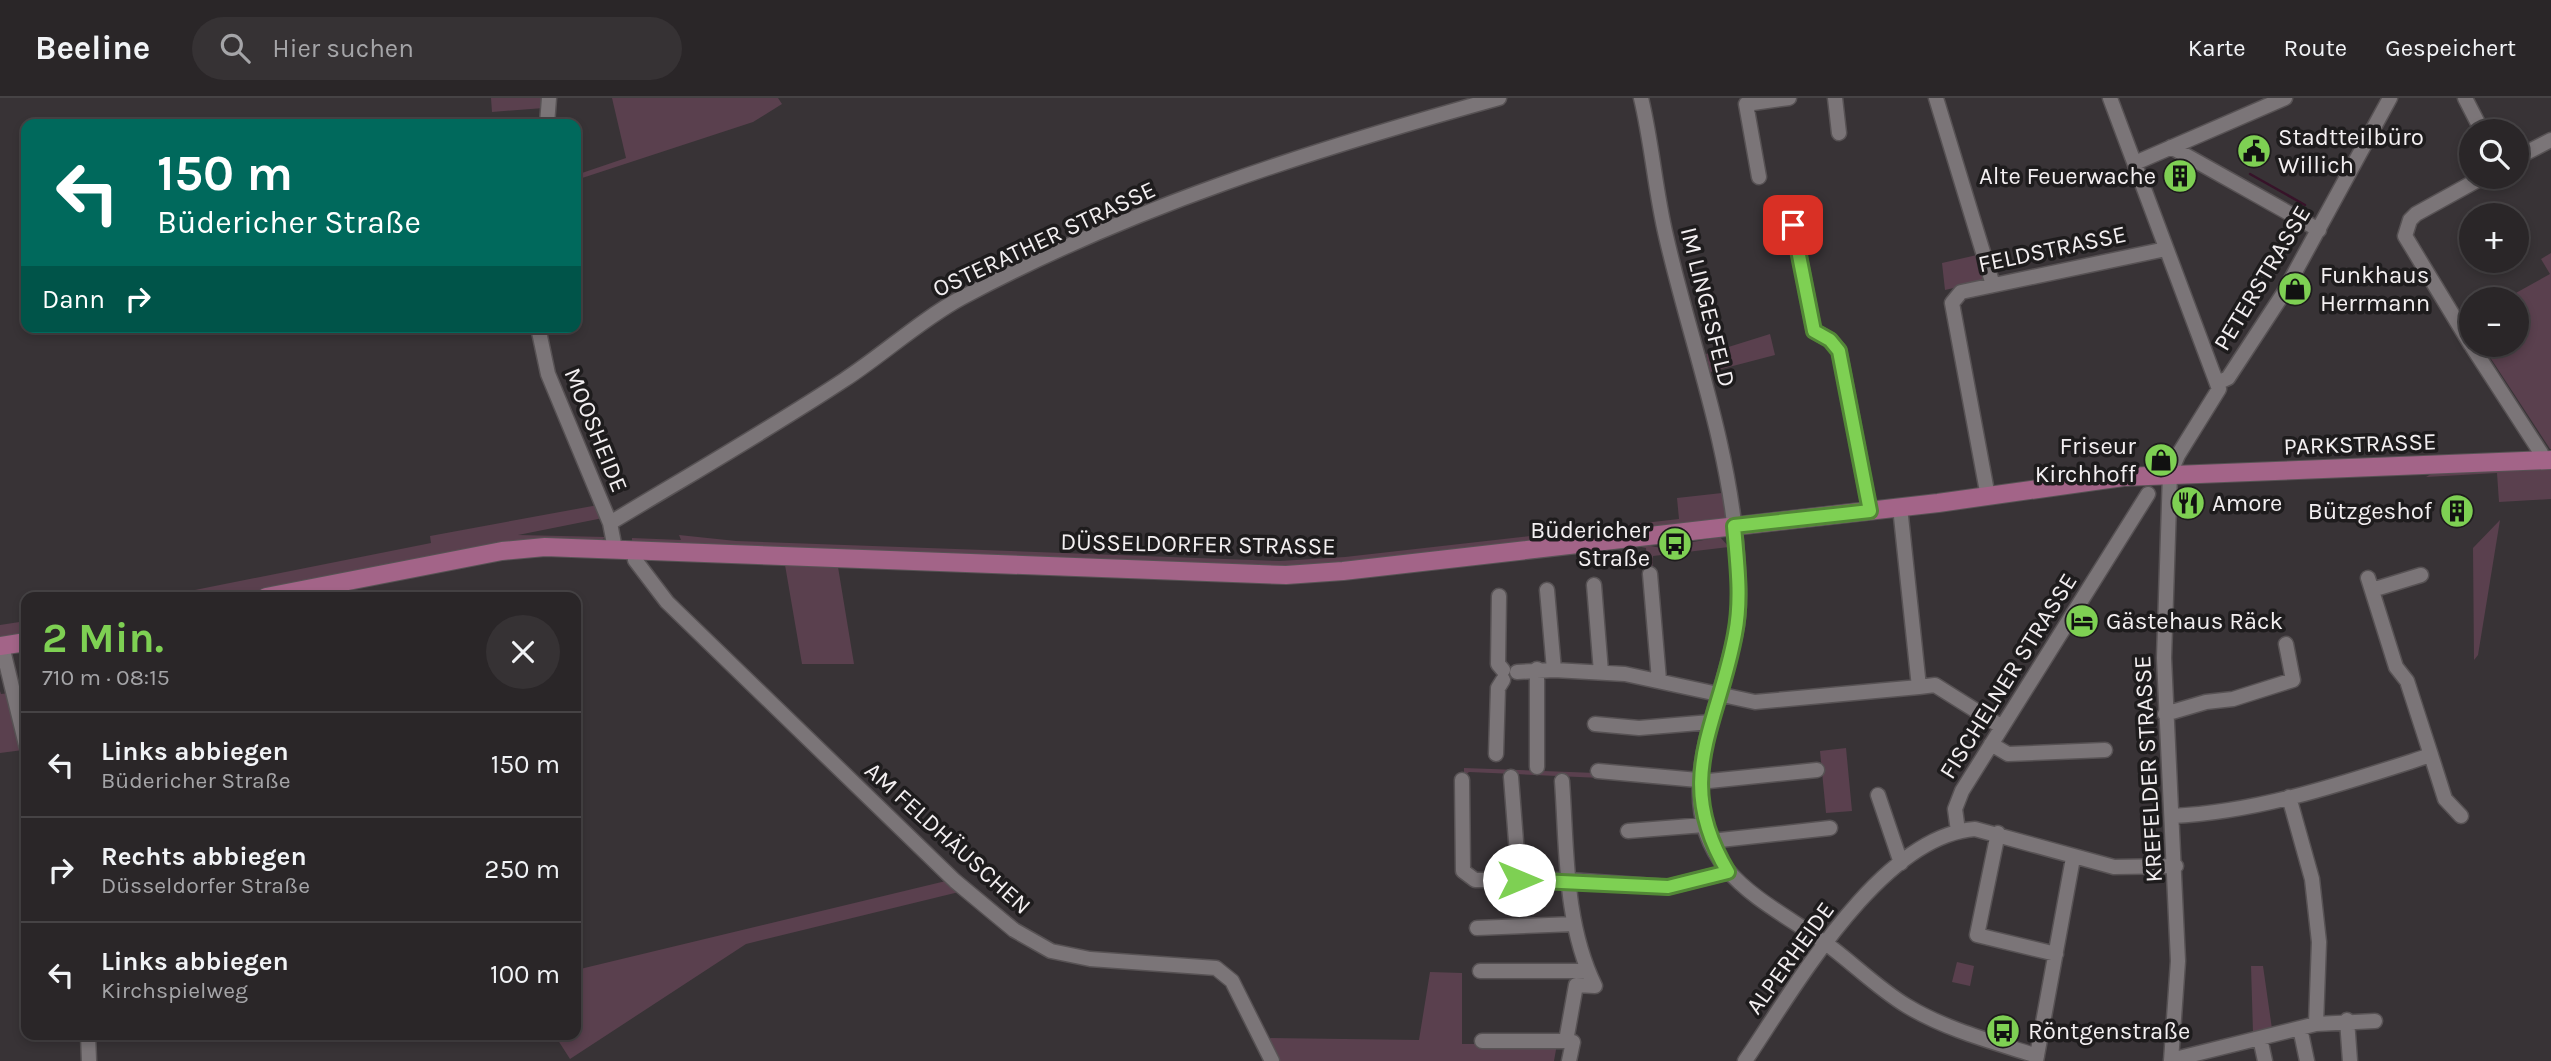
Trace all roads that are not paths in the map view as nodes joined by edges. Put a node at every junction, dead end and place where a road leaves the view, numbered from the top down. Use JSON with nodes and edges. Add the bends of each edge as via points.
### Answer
{"nodes":[{"id":1,"x":548,"y":98,"type":"edge"},
{"id":2,"x":1499,"y":98,"type":"edge"},
{"id":3,"x":1641,"y":98,"type":"edge"},
{"id":4,"x":1835,"y":98,"type":"edge"},
{"id":5,"x":1936,"y":98,"type":"edge"},
{"id":6,"x":2110,"y":98,"type":"edge"},
{"id":7,"x":2285,"y":98,"type":"edge"},
{"id":8,"x":2390,"y":98,"type":"edge"},
{"id":9,"x":2465,"y":98,"type":"edge"},
{"id":10,"x":1783,"y":99,"type":"edge"},
{"id":11,"x":547,"y":119,"type":"edge"},
{"id":12,"x":2476,"y":119,"type":"edge"},
{"id":13,"x":1839,"y":133,"type":"dead end"},
{"id":14,"x":2551,"y":140,"type":"edge"},
{"id":15,"x":2171,"y":147,"type":"junction"},
{"id":16,"x":2529,"y":152,"type":"edge"},
{"id":17,"x":2134,"y":163,"type":"junction"},
{"id":18,"x":1759,"y":177,"type":"dead end"},
{"id":19,"x":2461,"y":189,"type":"edge"},
{"id":20,"x":1776,"y":219,"type":"dead end"},
{"id":21,"x":2319,"y":230,"type":"junction"},
{"id":22,"x":2166,"y":249,"type":"junction"},
{"id":23,"x":1993,"y":285,"type":"junction"},
{"id":24,"x":2459,"y":326,"type":"edge"},
{"id":25,"x":538,"y":333,"type":"edge"},
{"id":26,"x":2479,"y":357,"type":"edge"},
{"id":27,"x":2217,"y":383,"type":"junction"},
{"id":28,"x":2546,"y":461,"type":"edge"},
{"id":29,"x":2170,"y":474,"type":"junction"},
{"id":30,"x":2148,"y":494,"type":"dead end"},
{"id":31,"x":1988,"y":497,"type":"junction"},
{"id":32,"x":1900,"y":507,"type":"junction"},
{"id":33,"x":1870,"y":511,"type":"junction"},
{"id":34,"x":610,"y":523,"type":"junction"},
{"id":35,"x":1734,"y":526,"type":"junction"},
{"id":36,"x":615,"y":549,"type":"junction"},
{"id":37,"x":634,"y":550,"type":"junction"},
{"id":38,"x":1650,"y":574,"type":"dead end"},
{"id":39,"x":2421,"y":575,"type":"dead end"},
{"id":40,"x":1594,"y":585,"type":"dead end"},
{"id":41,"x":1547,"y":590,"type":"dead end"},
{"id":42,"x":292,"y":592,"type":"edge"},
{"id":43,"x":1499,"y":596,"type":"dead end"},
{"id":44,"x":21,"y":643,"type":"edge"},
{"id":45,"x":2286,"y":644,"type":"dead end"},
{"id":46,"x":1,"y":646,"type":"edge"},
{"id":47,"x":1537,"y":670,"type":"junction"},
{"id":48,"x":1554,"y":670,"type":"junction"},
{"id":49,"x":1601,"y":672,"type":"junction"},
{"id":50,"x":1508,"y":674,"type":"junction"},
{"id":51,"x":1659,"y":680,"type":"junction"},
{"id":52,"x":1919,"y":687,"type":"junction"},
{"id":53,"x":1718,"y":696,"type":"junction"},
{"id":54,"x":2165,"y":714,"type":"junction"},
{"id":55,"x":1711,"y":722,"type":"junction"},
{"id":56,"x":1595,"y":724,"type":"dead end"},
{"id":57,"x":21,"y":726,"type":"edge"},
{"id":58,"x":2002,"y":727,"type":"junction"},
{"id":59,"x":1991,"y":744,"type":"junction"},
{"id":60,"x":2105,"y":750,"type":"dead end"},
{"id":61,"x":1496,"y":754,"type":"dead end"},
{"id":62,"x":2431,"y":755,"type":"junction"},
{"id":63,"x":1536,"y":767,"type":"dead end"},
{"id":64,"x":1817,"y":770,"type":"dead end"},
{"id":65,"x":1598,"y":771,"type":"dead end"},
{"id":66,"x":1511,"y":777,"type":"dead end"},
{"id":67,"x":1700,"y":778,"type":"junction"},
{"id":68,"x":1462,"y":780,"type":"dead end"},
{"id":69,"x":1562,"y":781,"type":"dead end"},
{"id":70,"x":1878,"y":795,"type":"dead end"},
{"id":71,"x":2289,"y":797,"type":"junction"},
{"id":72,"x":2172,"y":816,"type":"junction"},
{"id":73,"x":2461,"y":816,"type":"dead end"},
{"id":74,"x":1704,"y":825,"type":"junction"},
{"id":75,"x":1830,"y":828,"type":"dead end"},
{"id":76,"x":1628,"y":831,"type":"dead end"},
{"id":77,"x":1958,"y":831,"type":"junction"},
{"id":78,"x":1998,"y":833,"type":"junction"},
{"id":79,"x":1711,"y":841,"type":"junction"},
{"id":80,"x":2073,"y":858,"type":"junction"},
{"id":81,"x":1901,"y":863,"type":"junction"},
{"id":82,"x":2176,"y":866,"type":"junction"},
{"id":83,"x":1728,"y":872,"type":"junction"},
{"id":84,"x":1519,"y":880,"type":"junction"},
{"id":85,"x":1569,"y":880,"type":"junction"},
{"id":86,"x":1574,"y":924,"type":"junction"},
{"id":87,"x":1477,"y":928,"type":"dead end"},
{"id":88,"x":1825,"y":943,"type":"junction"},
{"id":89,"x":2056,"y":954,"type":"junction"},
{"id":90,"x":1480,"y":971,"type":"dead end"},
{"id":91,"x":1587,"y":971,"type":"junction"},
{"id":92,"x":2347,"y":1020,"type":"junction"},
{"id":93,"x":2375,"y":1021,"type":"dead end"},
{"id":94,"x":2316,"y":1024,"type":"junction"},
{"id":95,"x":2300,"y":1028,"type":"junction"},
{"id":96,"x":2260,"y":1038,"type":"junction"},
{"id":97,"x":88,"y":1040,"type":"edge"},
{"id":98,"x":1482,"y":1041,"type":"dead end"},
{"id":99,"x":1566,"y":1041,"type":"junction"},
{"id":100,"x":2221,"y":1054,"type":"edge"},
{"id":101,"x":2037,"y":1058,"type":"edge"},
{"id":102,"x":89,"y":1061,"type":"edge"},
{"id":103,"x":1272,"y":1061,"type":"edge"},
{"id":104,"x":1569,"y":1061,"type":"edge"},
{"id":105,"x":1745,"y":1061,"type":"edge"},
{"id":106,"x":2171,"y":1061,"type":"edge"},
{"id":107,"x":2265,"y":1061,"type":"edge"},
{"id":108,"x":2307,"y":1061,"type":"edge"},
{"id":109,"x":2350,"y":1061,"type":"edge"}],
"edges":[{"from":1,"to":11,"type":"street"},
{"from":2,"to":34,"type":"street","name":"OSTERATHER STRASSE","via":[[1270,166],[1109,229],[1017,271],[931,317],[843,381]]},
{"from":3,"to":35,"type":"street","name":"IM LINGESFELD","via":[[1666,235],[1700,360]]},
{"from":4,"to":13,"type":"street"},
{"from":5,"to":23,"type":"street"},
{"from":6,"to":17,"type":"street"},
{"from":7,"to":15,"type":"street"},
{"from":8,"to":21,"type":"street","name":"PETERSTRASSE"},
{"from":9,"to":12,"type":"street"},
{"from":10,"to":18,"type":"street","via":[[1746,104]]},
{"from":14,"to":16,"type":"street"},
{"from":15,"to":17,"type":"street"},
{"from":15,"to":21,"type":"street"},
{"from":17,"to":22,"type":"street"},
{"from":19,"to":24,"type":"street","via":[[2416,214],[2406,227],[2407,244]]},
{"from":20,"to":33,"type":"street","via":[[1793,225],[1814,331],[1839,351]]},
{"from":21,"to":27,"type":"street","name":"PETERSTRASSE","via":[[2250,346],[2228,378]]},
{"from":22,"to":23,"type":"street","name":"FELDSTRASSE"},
{"from":22,"to":27,"type":"street"},
{"from":23,"to":31,"type":"street","name":"FELDSTRASSE","via":[[1961,292],[1952,303]]},
{"from":25,"to":34,"type":"street","name":"MOOSHEIDE","via":[[550,379]]},
{"from":26,"to":28,"type":"street"},
{"from":27,"to":29,"type":"street","name":"PETERSTRASSE","via":[[2217,395]]},
{"from":28,"to":29,"type":"main road","name":"PARKSTRASSE"},
{"from":29,"to":31,"type":"main road","name":"DÜSSELDORFER STRASSE","via":[[2108,478]]},
{"from":29,"to":54,"type":"street","name":"KREFELDER STRASSE"},
{"from":30,"to":58,"type":"street","name":"FISCHELNER STRASSE"},
{"from":31,"to":32,"type":"main road","name":"DÜSSELDORFER STRASSE"},
{"from":32,"to":33,"type":"main road","name":"DÜSSELDORFER STRASSE"},
{"from":32,"to":52,"type":"street"},
{"from":33,"to":35,"type":"main road","name":"DÜSSELDORFER STRASSE"},
{"from":34,"to":36,"type":"street","name":"MOOSHEIDE"},
{"from":35,"to":37,"type":"main road","name":"DÜSSELDORFER STRASSE","via":[[1286,575]]},
{"from":35,"to":53,"type":"street","via":[[1740,596]]},
{"from":36,"to":37,"type":"main road","name":"DÜSSELDORFER STRASSE"},
{"from":36,"to":42,"type":"main road","name":"DÜSSELDORFER STRASSE","via":[[502,551]]},
{"from":37,"to":103,"type":"street","name":"AM FELDHÄUSCHEN","via":[[635,561],[667,602],[955,881],[1014,930],[1051,951],[1090,959],[1216,968],[1232,981]]},
{"from":38,"to":51,"type":"street"},
{"from":39,"to":62,"type":"street","via":[[2370,584]]},
{"from":40,"to":49,"type":"street"},
{"from":41,"to":48,"type":"street"},
{"from":43,"to":50,"type":"street","via":[[1498,664]]},
{"from":44,"to":46,"type":"main road"},
{"from":45,"to":54,"type":"street","via":[[2293,680]]},
{"from":46,"to":57,"type":"street"},
{"from":47,"to":48,"type":"street"},
{"from":47,"to":50,"type":"street"},
{"from":47,"to":63,"type":"street"},
{"from":48,"to":49,"type":"street"},
{"from":49,"to":51,"type":"street"},
{"from":50,"to":61,"type":"street","via":[[1498,688]]},
{"from":51,"to":53,"type":"street"},
{"from":52,"to":53,"type":"street","via":[[1755,702]]},
{"from":52,"to":58,"type":"street","via":[[1935,685]]},
{"from":53,"to":55,"type":"street"},
{"from":54,"to":72,"type":"street","name":"KREFELDER STRASSE"},
{"from":55,"to":56,"type":"street","via":[[1639,728]]},
{"from":55,"to":67,"type":"street"},
{"from":58,"to":59,"type":"street","name":"FISCHELNER STRASSE"},
{"from":59,"to":60,"type":"street","via":[[2008,754]]},
{"from":59,"to":77,"type":"street","name":"FISCHELNER STRASSE","via":[[1955,809]]},
{"from":62,"to":71,"type":"street"},
{"from":62,"to":73,"type":"street","via":[[2445,799]]},
{"from":64,"to":67,"type":"street","via":[[1709,781]]},
{"from":65,"to":67,"type":"street"},
{"from":66,"to":84,"type":"street"},
{"from":67,"to":74,"type":"street"},
{"from":68,"to":84,"type":"street","via":[[1463,872],[1475,880]]},
{"from":69,"to":85,"type":"street"},
{"from":70,"to":81,"type":"street"},
{"from":71,"to":72,"type":"street","via":[[2211,814]]},
{"from":71,"to":94,"type":"street","via":[[2312,879],[2319,942]]},
{"from":72,"to":82,"type":"street","name":"KREFELDER STRASSE"},
{"from":74,"to":76,"type":"street"},
{"from":74,"to":79,"type":"street"},
{"from":75,"to":79,"type":"street"},
{"from":77,"to":78,"type":"street"},
{"from":77,"to":81,"type":"street","via":[[1925,843]]},
{"from":78,"to":80,"type":"street"},
{"from":78,"to":89,"type":"street","via":[[1977,935]]},
{"from":79,"to":83,"type":"street"},
{"from":80,"to":82,"type":"street","via":[[2114,867]]},
{"from":80,"to":89,"type":"street"},
{"from":81,"to":88,"type":"street","name":"ALPERHEIDE"},
{"from":82,"to":106,"type":"street","name":"KREFELDER STRASSE","via":[[2178,961]]},
{"from":83,"to":85,"type":"street","via":[[1668,887]]},
{"from":83,"to":88,"type":"street","via":[[1758,901]]},
{"from":84,"to":85,"type":"street"},
{"from":85,"to":86,"type":"street"},
{"from":86,"to":87,"type":"street"},
{"from":86,"to":91,"type":"street"},
{"from":88,"to":101,"type":"street","via":[[1922,1014]]},
{"from":88,"to":105,"type":"street","name":"ALPERHEIDE"},
{"from":89,"to":101,"type":"street"},
{"from":90,"to":91,"type":"street"},
{"from":91,"to":99,"type":"street","via":[[1595,986],[1576,985]]},
{"from":92,"to":93,"type":"street"},
{"from":92,"to":94,"type":"street"},
{"from":92,"to":109,"type":"street"},
{"from":94,"to":95,"type":"street"},
{"from":95,"to":96,"type":"street"},
{"from":95,"to":108,"type":"street"},
{"from":96,"to":100,"type":"street"},
{"from":96,"to":107,"type":"street"},
{"from":97,"to":102,"type":"street"},
{"from":98,"to":99,"type":"street"},
{"from":99,"to":104,"type":"street","via":[[1573,1042]]},
{"from":100,"to":106,"type":"street"}]}
